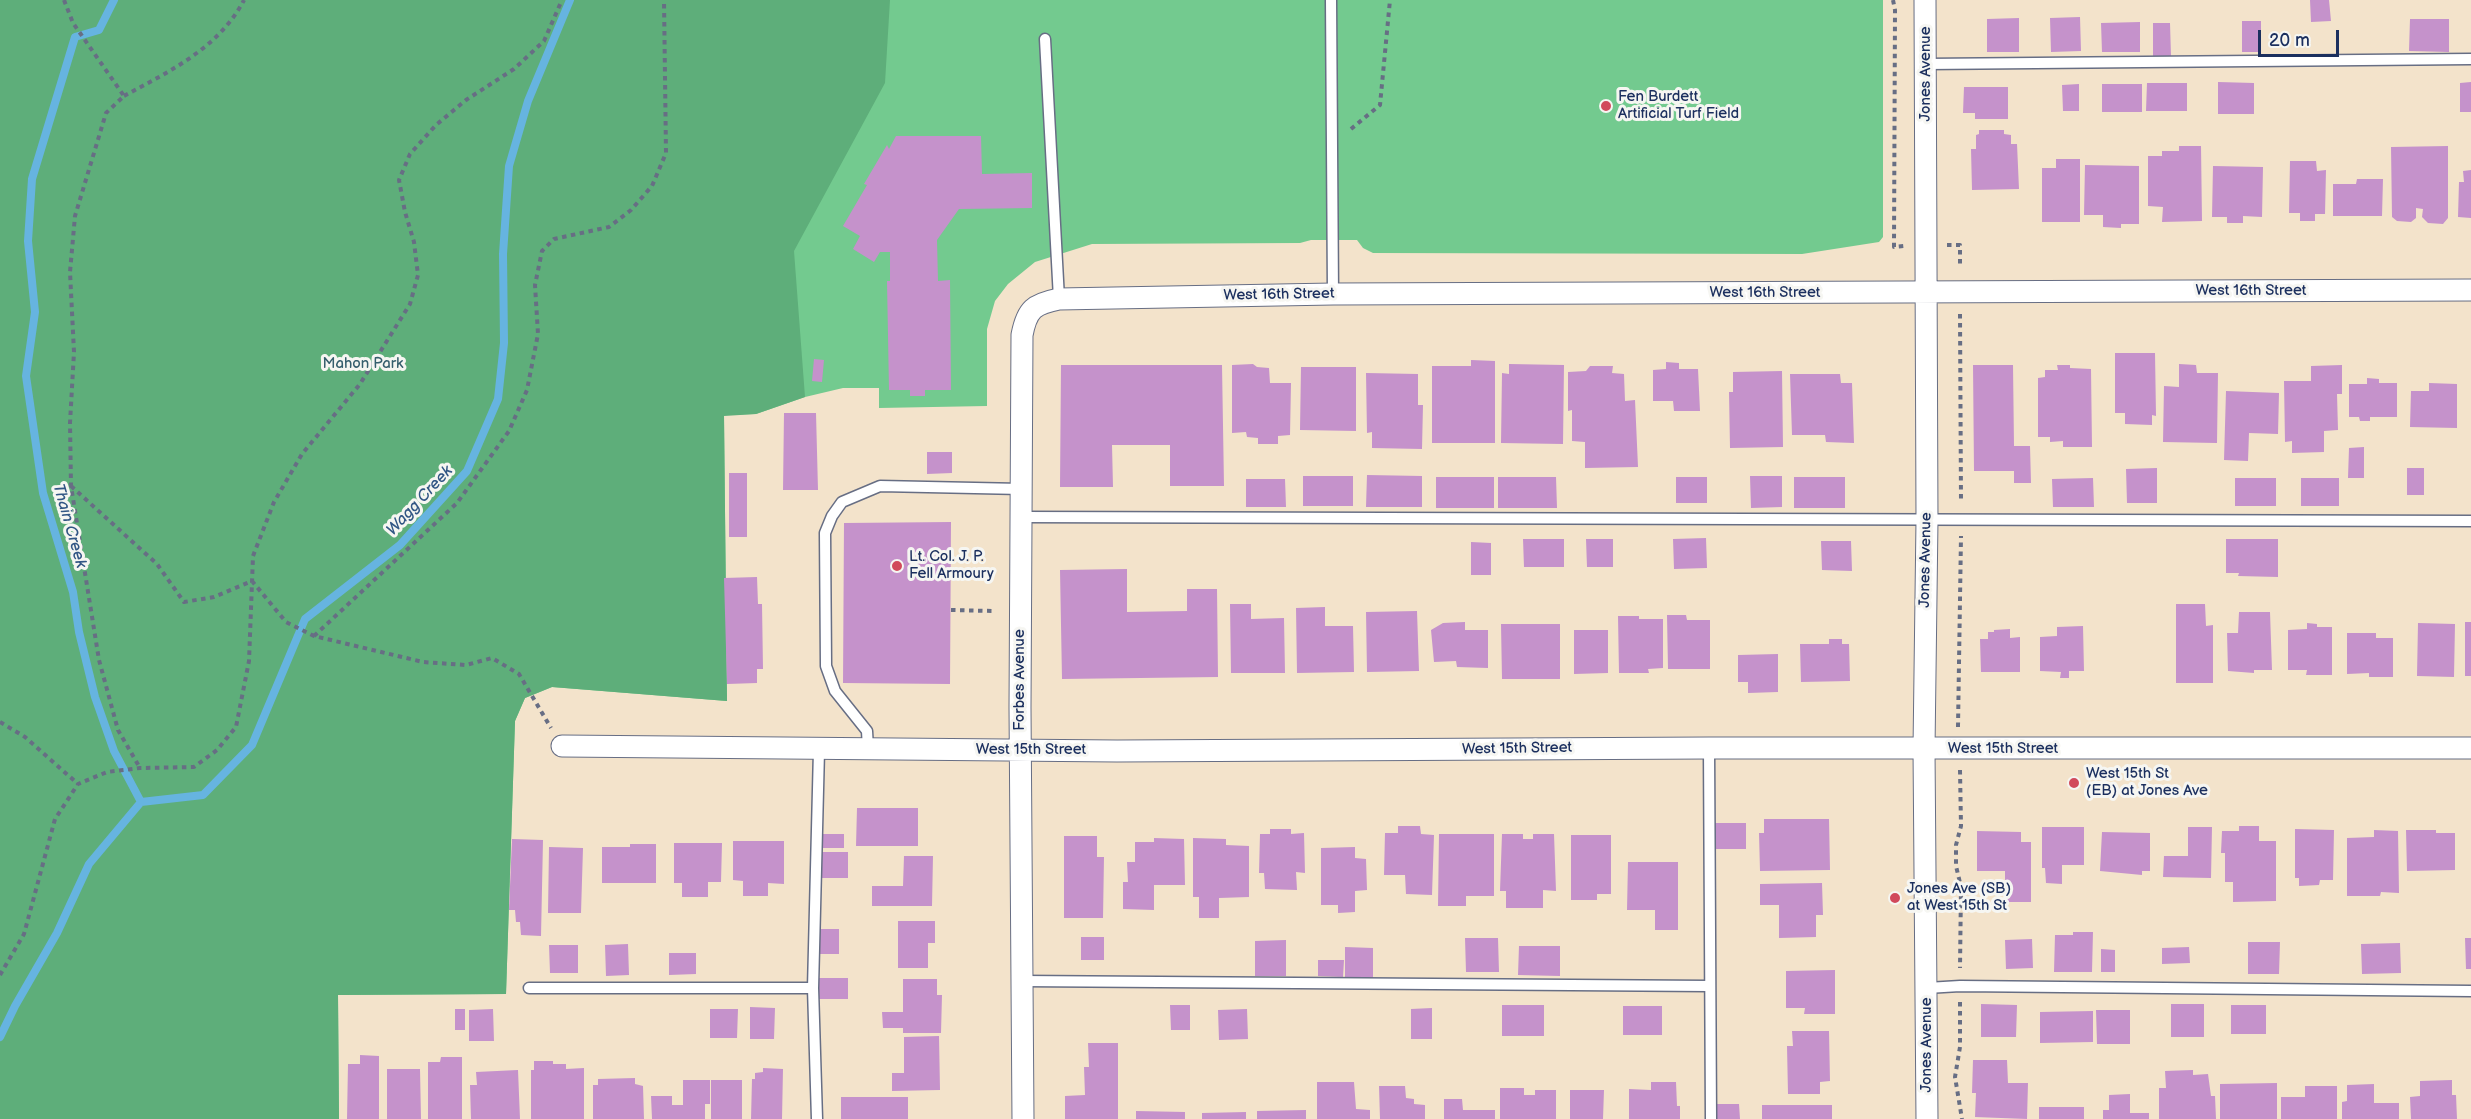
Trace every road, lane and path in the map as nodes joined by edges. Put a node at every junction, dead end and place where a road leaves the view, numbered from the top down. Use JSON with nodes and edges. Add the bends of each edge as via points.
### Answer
{"nodes":[{"id":1,"x":64,"y":0,"type":"edge"},
{"id":2,"x":244,"y":0,"type":"edge"},
{"id":3,"x":562,"y":0,"type":"edge"},
{"id":4,"x":664,"y":0,"type":"edge"},
{"id":5,"x":1331,"y":0,"type":"edge"},
{"id":6,"x":1390,"y":0,"type":"edge"},
{"id":7,"x":1893,"y":0,"type":"edge"},
{"id":8,"x":1925,"y":0,"type":"edge"},
{"id":9,"x":1045,"y":39,"type":"dead end"},
{"id":10,"x":2471,"y":59,"type":"edge"},
{"id":11,"x":1926,"y":64,"type":"junction"},
{"id":12,"x":124,"y":96,"type":"junction"},
{"id":13,"x":1332,"y":143,"type":"junction"},
{"id":14,"x":1912,"y":244,"type":"dead end"},
{"id":15,"x":1940,"y":245,"type":"dead end"},
{"id":16,"x":1960,"y":265,"type":"dead end"},
{"id":17,"x":2471,"y":290,"type":"edge"},
{"id":18,"x":1926,"y":293,"type":"junction"},
{"id":19,"x":1333,"y":294,"type":"junction"},
{"id":20,"x":1059,"y":299,"type":"junction"},
{"id":21,"x":1960,"y":310,"type":"dead end"},
{"id":22,"x":71,"y":486,"type":"junction"},
{"id":23,"x":1022,"y":489,"type":"junction"},
{"id":24,"x":1961,"y":503,"type":"dead end"},
{"id":25,"x":1022,"y":517,"type":"junction"},
{"id":26,"x":1927,"y":520,"type":"junction"},
{"id":27,"x":2471,"y":521,"type":"edge"},
{"id":28,"x":1961,"y":532,"type":"dead end"},
{"id":29,"x":252,"y":581,"type":"junction"},
{"id":30,"x":951,"y":610,"type":"dead end"},
{"id":31,"x":994,"y":611,"type":"dead end"},
{"id":32,"x":314,"y":636,"type":"junction"},
{"id":33,"x":0,"y":722,"type":"edge"},
{"id":34,"x":1958,"y":729,"type":"dead end"},
{"id":35,"x":562,"y":746,"type":"joint"},
{"id":36,"x":1709,"y":748,"type":"junction"},
{"id":37,"x":2471,"y":748,"type":"edge"},
{"id":38,"x":868,"y":749,"type":"junction"},
{"id":39,"x":1924,"y":749,"type":"junction"},
{"id":40,"x":819,"y":750,"type":"junction"},
{"id":41,"x":1020,"y":750,"type":"junction"},
{"id":42,"x":140,"y":768,"type":"junction"},
{"id":43,"x":1960,"y":780,"type":"dead end"},
{"id":44,"x":78,"y":784,"type":"junction"},
{"id":45,"x":1960,"y":971,"type":"dead end"},
{"id":46,"x":0,"y":975,"type":"edge"},
{"id":47,"x":1021,"y":981,"type":"junction"},
{"id":48,"x":1709,"y":986,"type":"junction"},
{"id":49,"x":529,"y":988,"type":"dead end"},
{"id":50,"x":813,"y":988,"type":"junction"},
{"id":51,"x":1927,"y":988,"type":"junction"},
{"id":52,"x":2471,"y":991,"type":"edge"},
{"id":53,"x":1960,"y":995,"type":"dead end"},
{"id":54,"x":817,"y":1119,"type":"edge"},
{"id":55,"x":1023,"y":1119,"type":"edge"},
{"id":56,"x":1711,"y":1119,"type":"edge"},
{"id":57,"x":1927,"y":1119,"type":"edge"},
{"id":58,"x":1962,"y":1119,"type":"edge"}],
"edges":[{"from":1,"to":12,"type":"path","via":[[73,23]]},
{"from":2,"to":12,"type":"path","via":[[216,40]]},
{"from":3,"to":29,"type":"path","via":[[544,41],[513,69],[436,125],[410,154],[399,180],[418,275],[410,304],[360,384],[302,454],[274,502],[253,556]]},
{"from":4,"to":32,"type":"path","via":[[666,153],[652,186],[631,210],[609,226],[554,239],[542,251],[535,285],[538,334],[527,390],[509,431],[457,503]]},
{"from":5,"to":13,"type":"lane"},
{"from":6,"to":13,"type":"path","via":[[1380,105]]},
{"from":7,"to":14,"type":"path","via":[[1894,247]]},
{"from":8,"to":11,"type":"street","name":"Jones Avenue"},
{"from":9,"to":20,"type":"lane"},
{"from":10,"to":11,"type":"lane"},
{"from":11,"to":18,"type":"street","name":"Jones Avenue"},
{"from":12,"to":22,"type":"path","via":[[106,113],[75,216],[69,272],[74,352]]},
{"from":13,"to":19,"type":"lane"},
{"from":15,"to":16,"type":"path","via":[[1960,245]]},
{"from":17,"to":18,"type":"street","name":"West 16th Street"},
{"from":18,"to":19,"type":"street","name":"West 16th Street"},
{"from":18,"to":26,"type":"street","name":"Jones Avenue"},
{"from":19,"to":20,"type":"street","name":"West 16th Street"},
{"from":20,"to":23,"type":"street","name":"Forbes Avenue","via":[[1031,309],[1024,322]]},
{"from":21,"to":24,"type":"path"},
{"from":22,"to":29,"type":"path","via":[[157,564],[184,602],[214,597]]},
{"from":22,"to":42,"type":"path","via":[[99,660],[118,730]]},
{"from":23,"to":25,"type":"street","name":"Forbes Avenue"},
{"from":23,"to":38,"type":"lane","via":[[880,486],[842,502],[832,516],[825,533],[826,666],[835,691],[867,731]]},
{"from":25,"to":26,"type":"lane"},
{"from":25,"to":41,"type":"street","name":"Forbes Avenue"},
{"from":26,"to":27,"type":"lane"},
{"from":26,"to":39,"type":"street","name":"Jones Avenue"},
{"from":28,"to":34,"type":"path"},
{"from":29,"to":32,"type":"path","via":[[286,622]]},
{"from":29,"to":42,"type":"path","via":[[249,661],[236,727],[217,750],[194,767]]},
{"from":30,"to":31,"type":"path"},
{"from":32,"to":35,"type":"path","via":[[423,662],[466,665],[492,658],[519,674]]},
{"from":33,"to":44,"type":"path","via":[[25,737]]},
{"from":35,"to":40,"type":"street","name":"West 15th Street"},
{"from":36,"to":39,"type":"street","name":"West 15th Street"},
{"from":36,"to":41,"type":"street","name":"West 15th Street"},
{"from":36,"to":48,"type":"lane"},
{"from":37,"to":39,"type":"street","name":"West 15th Street"},
{"from":38,"to":40,"type":"street","name":"West 15th Street"},
{"from":38,"to":41,"type":"street","name":"West 15th Street"},
{"from":39,"to":51,"type":"street","name":"Jones Avenue"},
{"from":40,"to":50,"type":"lane"},
{"from":41,"to":47,"type":"street","name":"Forbes Avenue"},
{"from":42,"to":44,"type":"path","via":[[107,772]]},
{"from":43,"to":45,"type":"path","via":[[1961,826],[1956,845],[1961,887]]},
{"from":44,"to":46,"type":"path","via":[[55,819],[24,934]]},
{"from":47,"to":48,"type":"lane"},
{"from":47,"to":55,"type":"street","name":"Forbes Avenue"},
{"from":48,"to":56,"type":"lane"},
{"from":49,"to":50,"type":"lane"},
{"from":50,"to":54,"type":"lane"},
{"from":51,"to":52,"type":"lane"},
{"from":51,"to":57,"type":"street","name":"Jones Avenue"},
{"from":53,"to":58,"type":"path","via":[[1960,1047],[1955,1077]]}]}
